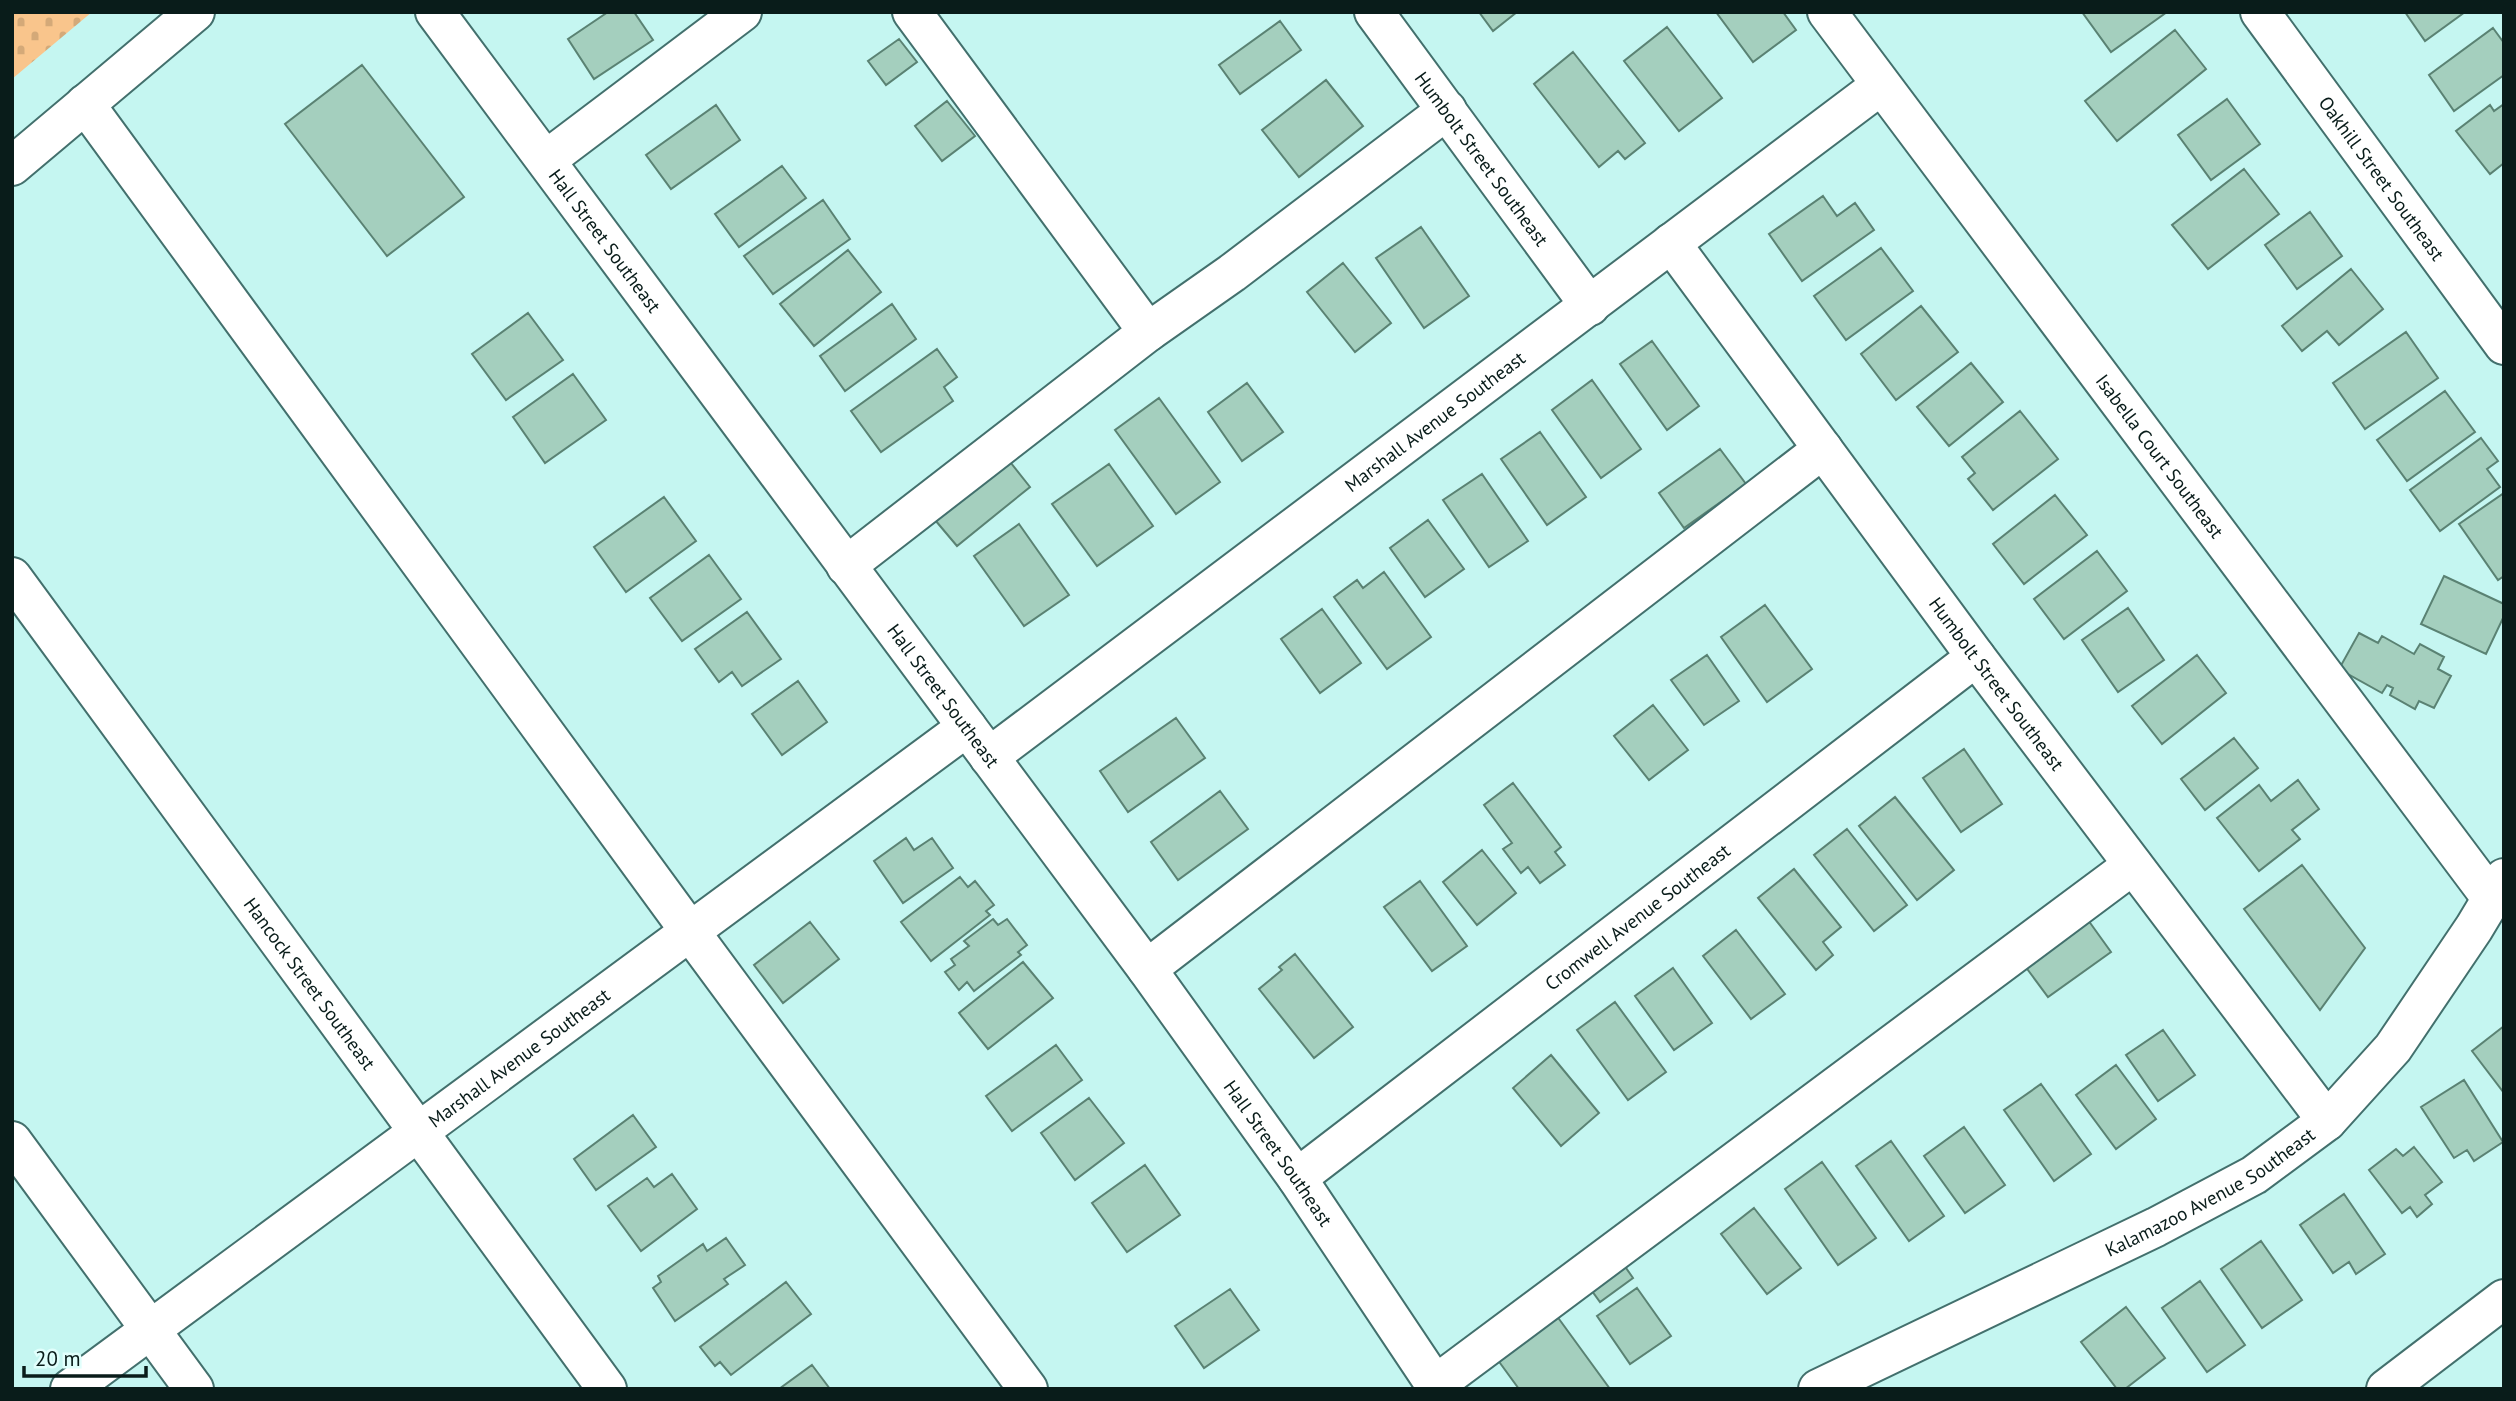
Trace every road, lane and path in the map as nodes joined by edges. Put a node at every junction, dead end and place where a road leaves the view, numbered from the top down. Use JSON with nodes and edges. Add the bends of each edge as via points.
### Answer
{"nodes":[{"id":1,"x":195,"y":12,"type":"edge"},
{"id":2,"x":435,"y":12,"type":"edge"},
{"id":3,"x":742,"y":12,"type":"edge"},
{"id":4,"x":912,"y":12,"type":"edge"},
{"id":5,"x":1374,"y":12,"type":"edge"},
{"id":6,"x":1827,"y":12,"type":"edge"},
{"id":7,"x":2260,"y":12,"type":"edge"},
{"id":8,"x":1880,"y":86,"type":"junction"},
{"id":9,"x":85,"y":104,"type":"junction"},
{"id":10,"x":1447,"y":110,"type":"junction"},
{"id":11,"x":546,"y":160,"type":"junction"},
{"id":12,"x":12,"y":166,"type":"edge"},
{"id":13,"x":1671,"y":243,"type":"junction"},
{"id":14,"x":1591,"y":306,"type":"junction"},
{"id":15,"x":1148,"y":332,"type":"junction"},
{"id":16,"x":2504,"y":345,"type":"edge"},
{"id":17,"x":1823,"y":449,"type":"junction"},
{"id":18,"x":846,"y":566,"type":"junction"},
{"id":19,"x":12,"y":577,"type":"edge"},
{"id":20,"x":1976,"y":657,"type":"junction"},
{"id":21,"x":967,"y":727,"type":"junction"},
{"id":22,"x":989,"y":757,"type":"junction"},
{"id":23,"x":2133,"y":865,"type":"junction"},
{"id":24,"x":2498,"y":889,"type":"edge"},
{"id":25,"x":689,"y":930,"type":"junction"},
{"id":26,"x":1147,"y":969,"type":"junction"},
{"id":27,"x":2327,"y":1121,"type":"junction"},
{"id":28,"x":418,"y":1130,"type":"junction"},
{"id":29,"x":12,"y":1141,"type":"edge"},
{"id":30,"x":1297,"y":1178,"type":"junction"},
{"id":31,"x":2504,"y":1299,"type":"edge"},
{"id":32,"x":150,"y":1329,"type":"junction"},
{"id":33,"x":1437,"y":1387,"type":"edge"},
{"id":34,"x":70,"y":1389,"type":"edge"},
{"id":35,"x":194,"y":1389,"type":"edge"},
{"id":36,"x":607,"y":1389,"type":"edge"},
{"id":37,"x":1028,"y":1389,"type":"edge"},
{"id":38,"x":1818,"y":1389,"type":"edge"},
{"id":39,"x":2386,"y":1389,"type":"edge"}],
"edges":[{"from":1,"to":9,"type":"street"},
{"from":2,"to":11,"type":"street","name":"Hall Street Southeast"},
{"from":3,"to":11,"type":"street"},
{"from":4,"to":15,"type":"street"},
{"from":5,"to":10,"type":"street","name":"Humbolt Street Southeast"},
{"from":6,"to":8,"type":"street","name":"Isabella Court Southeast"},
{"from":7,"to":16,"type":"street","name":"Oakhill Street Southeast"},
{"from":8,"to":13,"type":"street","name":"Marshall Avenue Southeast"},
{"from":8,"to":24,"type":"street","name":"Isabella Court Southeast"},
{"from":9,"to":12,"type":"street"},
{"from":9,"to":25,"type":"street"},
{"from":10,"to":14,"type":"street","name":"Humbolt Street Southeast"},
{"from":10,"to":15,"type":"street"},
{"from":11,"to":18,"type":"street","name":"Hall Street Southeast"},
{"from":13,"to":14,"type":"street","name":"Marshall Avenue Southeast"},
{"from":13,"to":17,"type":"street","name":"Humbolt Street Southeast"},
{"from":14,"to":22,"type":"street","name":"Marshall Avenue Southeast"},
{"from":15,"to":18,"type":"street"},
{"from":17,"to":20,"type":"street","name":"Humbolt Street Southeast"},
{"from":17,"to":26,"type":"street"},
{"from":18,"to":21,"type":"street","name":"Hall Street Southeast"},
{"from":19,"to":28,"type":"street","name":"Hancock Street Southeast"},
{"from":20,"to":23,"type":"street","name":"Humbolt Street Southeast"},
{"from":20,"to":30,"type":"street","name":"Cromwell Avenue Southeast"},
{"from":21,"to":22,"type":"street","name":"Hall Street Southeast"},
{"from":21,"to":25,"type":"street","name":"Marshall Avenue Southeast"},
{"from":22,"to":26,"type":"street","name":"Hall Street Southeast"},
{"from":23,"to":27,"type":"street","name":"Humbolt Street Southeast"},
{"from":23,"to":33,"type":"street"},
{"from":24,"to":27,"type":"street","name":"Kalamazoo Avenue Southeast","via":[[2393,1048]]},
{"from":25,"to":28,"type":"street","name":"Marshall Avenue Southeast"},
{"from":25,"to":37,"type":"street"},
{"from":26,"to":30,"type":"street","name":"Hall Street Southeast"},
{"from":27,"to":38,"type":"street","name":"Kalamazoo Avenue Southeast","via":[[2242,1182]]},
{"from":28,"to":32,"type":"street","name":"Marshall Avenue Southeast"},
{"from":28,"to":36,"type":"street","name":"Hancock Street Southeast"},
{"from":29,"to":32,"type":"street"},
{"from":30,"to":33,"type":"street","name":"Hall Street Southeast"},
{"from":31,"to":39,"type":"street"},
{"from":32,"to":34,"type":"street","name":"Marshall Avenue Southeast"},
{"from":32,"to":35,"type":"street"}]}
